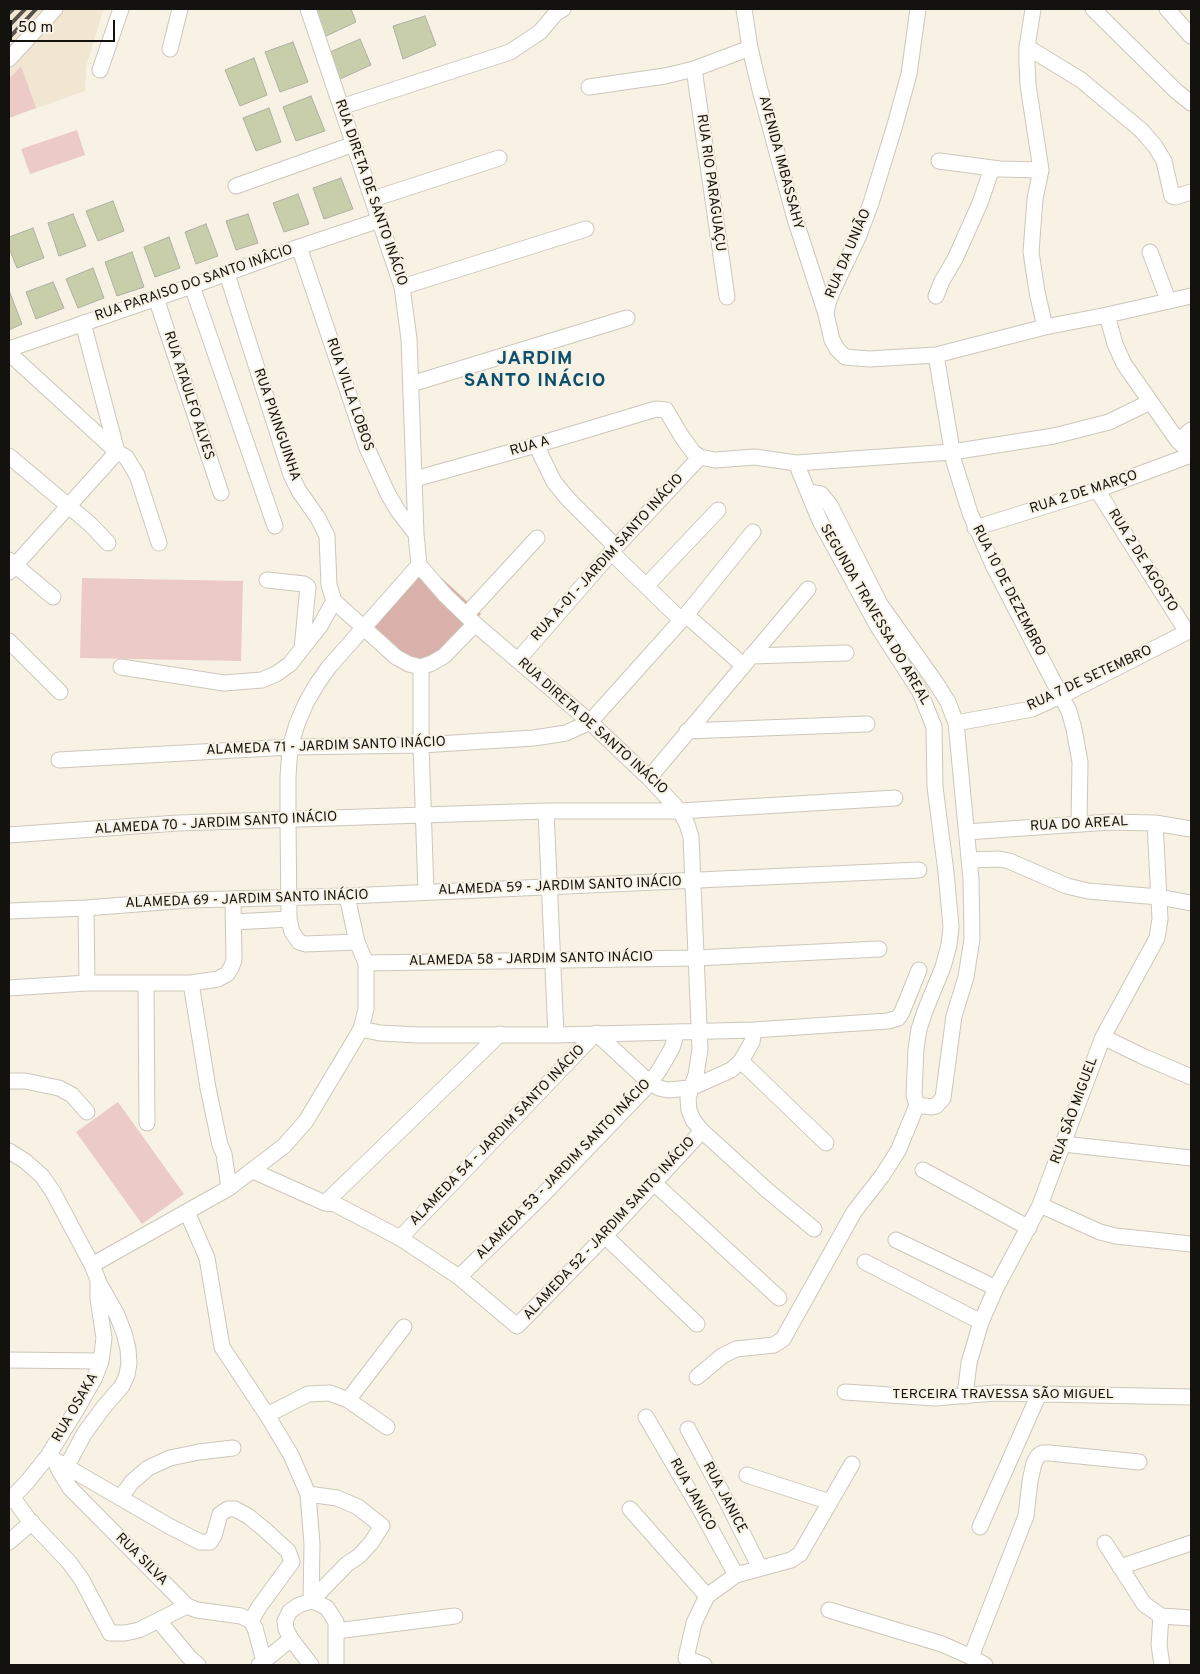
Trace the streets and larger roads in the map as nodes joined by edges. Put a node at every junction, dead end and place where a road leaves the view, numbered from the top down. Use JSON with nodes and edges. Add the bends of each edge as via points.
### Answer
{"nodes":[{"id":1,"x":55,"y":9,"type":"edge"},
{"id":2,"x":121,"y":9,"type":"edge"},
{"id":3,"x":180,"y":9,"type":"edge"},
{"id":4,"x":308,"y":9,"type":"edge"},
{"id":5,"x":563,"y":9,"type":"edge"},
{"id":6,"x":744,"y":9,"type":"edge"},
{"id":7,"x":918,"y":9,"type":"edge"},
{"id":8,"x":1033,"y":9,"type":"edge"},
{"id":9,"x":1093,"y":9,"type":"edge"},
{"id":10,"x":1167,"y":9,"type":"edge"},
{"id":11,"x":1191,"y":36,"type":"edge"},
{"id":12,"x":1027,"y":47,"type":"junction"},
{"id":13,"x":750,"y":48,"type":"junction"},
{"id":14,"x":170,"y":50,"type":"dead end"},
{"id":15,"x":9,"y":59,"type":"edge"},
{"id":16,"x":694,"y":69,"type":"junction"},
{"id":17,"x":100,"y":70,"type":"dead end"},
{"id":18,"x":589,"y":87,"type":"dead end"},
{"id":19,"x":1191,"y":103,"type":"edge"},
{"id":20,"x":341,"y":108,"type":"junction"},
{"id":21,"x":354,"y":144,"type":"junction"},
{"id":22,"x":499,"y":158,"type":"dead end"},
{"id":23,"x":939,"y":162,"type":"dead end"},
{"id":24,"x":992,"y":168,"type":"junction"},
{"id":25,"x":1041,"y":170,"type":"junction"},
{"id":26,"x":236,"y":186,"type":"dead end"},
{"id":27,"x":1191,"y":192,"type":"edge"},
{"id":28,"x":373,"y":199,"type":"junction"},
{"id":29,"x":380,"y":220,"type":"junction"},
{"id":30,"x":586,"y":229,"type":"dead end"},
{"id":31,"x":299,"y":247,"type":"junction"},
{"id":32,"x":1150,"y":252,"type":"dead end"},
{"id":33,"x":227,"y":274,"type":"junction"},
{"id":34,"x":192,"y":286,"type":"junction"},
{"id":35,"x":402,"y":287,"type":"junction"},
{"id":36,"x":936,"y":296,"type":"dead end"},
{"id":37,"x":1191,"y":296,"type":"edge"},
{"id":38,"x":727,"y":297,"type":"dead end"},
{"id":39,"x":156,"y":298,"type":"junction"},
{"id":40,"x":1168,"y":300,"type":"junction"},
{"id":41,"x":826,"y":314,"type":"junction"},
{"id":42,"x":1107,"y":315,"type":"junction"},
{"id":43,"x":627,"y":318,"type":"dead end"},
{"id":44,"x":83,"y":323,"type":"junction"},
{"id":45,"x":1045,"y":326,"type":"junction"},
{"id":46,"x":9,"y":348,"type":"edge"},
{"id":47,"x":9,"y":353,"type":"edge"},
{"id":48,"x":936,"y":355,"type":"junction"},
{"id":49,"x":411,"y":384,"type":"junction"},
{"id":50,"x":1150,"y":402,"type":"junction"},
{"id":51,"x":1191,"y":430,"type":"edge"},
{"id":52,"x":1178,"y":441,"type":"junction"},
{"id":53,"x":536,"y":445,"type":"junction"},
{"id":54,"x":117,"y":452,"type":"junction"},
{"id":55,"x":952,"y":452,"type":"junction"},
{"id":56,"x":1191,"y":454,"type":"edge"},
{"id":57,"x":9,"y":456,"type":"edge"},
{"id":58,"x":700,"y":457,"type":"junction"},
{"id":59,"x":796,"y":463,"type":"junction"},
{"id":60,"x":414,"y":479,"type":"junction"},
{"id":61,"x":1097,"y":490,"type":"junction"},
{"id":62,"x":809,"y":492,"type":"junction"},
{"id":63,"x":221,"y":493,"type":"dead end"},
{"id":64,"x":68,"y":505,"type":"junction"},
{"id":65,"x":718,"y":510,"type":"dead end"},
{"id":66,"x":275,"y":526,"type":"dead end"},
{"id":67,"x":975,"y":528,"type":"junction"},
{"id":68,"x":753,"y":532,"type":"dead end"},
{"id":69,"x":416,"y":534,"type":"junction"},
{"id":70,"x":537,"y":538,"type":"dead end"},
{"id":71,"x":108,"y":543,"type":"dead end"},
{"id":72,"x":159,"y":543,"type":"dead end"},
{"id":73,"x":614,"y":550,"type":"junction"},
{"id":74,"x":420,"y":565,"type":"junction"},
{"id":75,"x":11,"y":566,"type":"edge"},
{"id":76,"x":267,"y":580,"type":"dead end"},
{"id":77,"x":646,"y":586,"type":"junction"},
{"id":78,"x":808,"y":589,"type":"dead end"},
{"id":79,"x":53,"y":597,"type":"dead end"},
{"id":80,"x":334,"y":601,"type":"junction"},
{"id":81,"x":684,"y":617,"type":"junction"},
{"id":82,"x":470,"y":619,"type":"junction"},
{"id":83,"x":363,"y":629,"type":"junction"},
{"id":84,"x":1189,"y":631,"type":"edge"},
{"id":85,"x":9,"y":642,"type":"edge"},
{"id":86,"x":302,"y":651,"type":"junction"},
{"id":87,"x":846,"y":653,"type":"dead end"},
{"id":88,"x":518,"y":660,"type":"junction"},
{"id":89,"x":747,"y":661,"type":"junction"},
{"id":90,"x":122,"y":666,"type":"dead end"},
{"id":91,"x":421,"y":667,"type":"junction"},
{"id":92,"x":60,"y":692,"type":"dead end"},
{"id":93,"x":1061,"y":696,"type":"junction"},
{"id":94,"x":590,"y":722,"type":"junction"},
{"id":95,"x":956,"y":723,"type":"junction"},
{"id":96,"x":868,"y":724,"type":"dead end"},
{"id":97,"x":687,"y":731,"type":"junction"},
{"id":98,"x":421,"y":744,"type":"junction"},
{"id":99,"x":290,"y":747,"type":"junction"},
{"id":100,"x":59,"y":760,"type":"dead end"},
{"id":101,"x":649,"y":778,"type":"junction"},
{"id":102,"x":895,"y":798,"type":"dead end"},
{"id":103,"x":546,"y":811,"type":"junction"},
{"id":104,"x":680,"y":811,"type":"junction"},
{"id":105,"x":424,"y":816,"type":"junction"},
{"id":106,"x":288,"y":820,"type":"junction"},
{"id":107,"x":1154,"y":823,"type":"junction"},
{"id":108,"x":1080,"y":824,"type":"junction"},
{"id":109,"x":1191,"y":829,"type":"edge"},
{"id":110,"x":966,"y":832,"type":"junction"},
{"id":111,"x":9,"y":835,"type":"edge"},
{"id":112,"x":969,"y":860,"type":"junction"},
{"id":113,"x":919,"y":870,"type":"dead end"},
{"id":114,"x":694,"y":882,"type":"junction"},
{"id":115,"x":548,"y":886,"type":"junction"},
{"id":116,"x":426,"y":892,"type":"junction"},
{"id":117,"x":347,"y":896,"type":"junction"},
{"id":118,"x":1159,"y":897,"type":"junction"},
{"id":119,"x":233,"y":898,"type":"junction"},
{"id":120,"x":289,"y":898,"type":"junction"},
{"id":121,"x":1191,"y":904,"type":"edge"},
{"id":122,"x":86,"y":908,"type":"junction"},
{"id":123,"x":9,"y":911,"type":"edge"},
{"id":124,"x":289,"y":920,"type":"junction"},
{"id":125,"x":234,"y":922,"type":"junction"},
{"id":126,"x":357,"y":942,"type":"junction"},
{"id":127,"x":880,"y":948,"type":"dead end"},
{"id":128,"x":696,"y":958,"type":"junction"},
{"id":129,"x":552,"y":959,"type":"junction"},
{"id":130,"x":366,"y":963,"type":"junction"},
{"id":131,"x":919,"y":970,"type":"dead end"},
{"id":132,"x":87,"y":983,"type":"junction"},
{"id":133,"x":191,"y":983,"type":"junction"},
{"id":134,"x":146,"y":984,"type":"junction"},
{"id":135,"x":9,"y":988,"type":"edge"},
{"id":136,"x":361,"y":1029,"type":"junction"},
{"id":137,"x":754,"y":1030,"type":"junction"},
{"id":138,"x":700,"y":1031,"type":"junction"},
{"id":139,"x":677,"y":1032,"type":"junction"},
{"id":140,"x":596,"y":1033,"type":"junction"},
{"id":141,"x":500,"y":1034,"type":"junction"},
{"id":142,"x":556,"y":1035,"type":"junction"},
{"id":143,"x":1103,"y":1037,"type":"junction"},
{"id":144,"x":741,"y":1061,"type":"junction"},
{"id":145,"x":1191,"y":1077,"type":"edge"},
{"id":146,"x":9,"y":1081,"type":"edge"},
{"id":147,"x":650,"y":1083,"type":"junction"},
{"id":148,"x":690,"y":1088,"type":"junction"},
{"id":149,"x":917,"y":1105,"type":"junction"},
{"id":150,"x":88,"y":1112,"type":"dead end"},
{"id":151,"x":147,"y":1123,"type":"dead end"},
{"id":152,"x":702,"y":1131,"type":"junction"},
{"id":153,"x":826,"y":1143,"type":"dead end"},
{"id":154,"x":1063,"y":1144,"type":"junction"},
{"id":155,"x":9,"y":1151,"type":"edge"},
{"id":156,"x":1191,"y":1158,"type":"edge"},
{"id":157,"x":923,"y":1170,"type":"dead end"},
{"id":158,"x":253,"y":1171,"type":"junction"},
{"id":159,"x":654,"y":1183,"type":"junction"},
{"id":160,"x":229,"y":1188,"type":"junction"},
{"id":161,"x":325,"y":1203,"type":"junction"},
{"id":162,"x":1040,"y":1204,"type":"junction"},
{"id":163,"x":187,"y":1212,"type":"junction"},
{"id":164,"x":1029,"y":1228,"type":"junction"},
{"id":165,"x":814,"y":1229,"type":"dead end"},
{"id":166,"x":605,"y":1236,"type":"junction"},
{"id":167,"x":400,"y":1238,"type":"junction"},
{"id":168,"x":896,"y":1240,"type":"dead end"},
{"id":169,"x":1191,"y":1244,"type":"edge"},
{"id":170,"x":865,"y":1262,"type":"dead end"},
{"id":171,"x":92,"y":1265,"type":"junction"},
{"id":172,"x":459,"y":1277,"type":"junction"},
{"id":173,"x":98,"y":1280,"type":"junction"},
{"id":174,"x":996,"y":1288,"type":"junction"},
{"id":175,"x":779,"y":1298,"type":"dead end"},
{"id":176,"x":981,"y":1322,"type":"junction"},
{"id":177,"x":697,"y":1324,"type":"dead end"},
{"id":178,"x":404,"y":1327,"type":"dead end"},
{"id":179,"x":9,"y":1360,"type":"edge"},
{"id":180,"x":101,"y":1361,"type":"junction"},
{"id":181,"x":698,"y":1377,"type":"dead end"},
{"id":182,"x":845,"y":1392,"type":"dead end"},
{"id":183,"x":1039,"y":1394,"type":"junction"},
{"id":184,"x":965,"y":1396,"type":"junction"},
{"id":185,"x":1191,"y":1397,"type":"edge"},
{"id":186,"x":348,"y":1400,"type":"junction"},
{"id":187,"x":267,"y":1415,"type":"junction"},
{"id":188,"x":646,"y":1416,"type":"dead end"},
{"id":189,"x":388,"y":1427,"type":"dead end"},
{"id":190,"x":688,"y":1430,"type":"dead end"},
{"id":191,"x":233,"y":1448,"type":"dead end"},
{"id":192,"x":57,"y":1461,"type":"junction"},
{"id":193,"x":1139,"y":1462,"type":"dead end"},
{"id":194,"x":852,"y":1464,"type":"dead end"},
{"id":195,"x":747,"y":1475,"type":"dead end"},
{"id":196,"x":308,"y":1494,"type":"junction"},
{"id":197,"x":120,"y":1498,"type":"junction"},
{"id":198,"x":11,"y":1500,"type":"edge"},
{"id":199,"x":830,"y":1502,"type":"junction"},
{"id":200,"x":630,"y":1509,"type":"dead end"},
{"id":201,"x":32,"y":1522,"type":"junction"},
{"id":202,"x":980,"y":1526,"type":"dead end"},
{"id":203,"x":9,"y":1542,"type":"edge"},
{"id":204,"x":1105,"y":1543,"type":"dead end"},
{"id":205,"x":1191,"y":1543,"type":"edge"},
{"id":206,"x":1120,"y":1567,"type":"junction"},
{"id":207,"x":760,"y":1568,"type":"junction"},
{"id":208,"x":736,"y":1575,"type":"junction"},
{"id":209,"x":707,"y":1596,"type":"junction"},
{"id":210,"x":311,"y":1601,"type":"junction"},
{"id":211,"x":187,"y":1606,"type":"junction"},
{"id":212,"x":829,"y":1610,"type":"dead end"},
{"id":213,"x":455,"y":1616,"type":"dead end"},
{"id":214,"x":1161,"y":1616,"type":"junction"},
{"id":215,"x":1191,"y":1618,"type":"edge"},
{"id":216,"x":159,"y":1621,"type":"junction"},
{"id":217,"x":251,"y":1621,"type":"junction"},
{"id":218,"x":336,"y":1631,"type":"junction"},
{"id":219,"x":291,"y":1639,"type":"junction"},
{"id":220,"x":971,"y":1657,"type":"junction"},
{"id":221,"x":686,"y":1662,"type":"edge"},
{"id":222,"x":262,"y":1663,"type":"edge"},
{"id":223,"x":198,"y":1665,"type":"edge"},
{"id":224,"x":311,"y":1665,"type":"edge"},
{"id":225,"x":336,"y":1665,"type":"edge"},
{"id":226,"x":704,"y":1665,"type":"edge"},
{"id":227,"x":985,"y":1665,"type":"edge"},
{"id":228,"x":1162,"y":1665,"type":"edge"}],
"edges":[{"from":1,"to":15,"type":"street"},
{"from":2,"to":17,"type":"street"},
{"from":3,"to":14,"type":"street"},
{"from":4,"to":20,"type":"street","name":"RUA DIRETA DE SANTO INÁCIO"},
{"from":5,"to":20,"type":"street","via":[[528,42],[496,58]]},
{"from":6,"to":13,"type":"street","name":"AVENIDA IMBASSAHY"},
{"from":7,"to":41,"type":"street","name":"RUA DA UNIÃO","via":[[909,74],[896,125],[862,227],[832,290]]},
{"from":8,"to":12,"type":"street"},
{"from":9,"to":19,"type":"street"},
{"from":10,"to":11,"type":"street"},
{"from":12,"to":25,"type":"street","via":[[1028,85]]},
{"from":12,"to":27,"type":"street","via":[[1081,80],[1124,115],[1155,146],[1164,161],[1172,196]]},
{"from":13,"to":16,"type":"street"},
{"from":13,"to":41,"type":"street","name":"AVENIDA IMBASSAHY","via":[[795,219]]},
{"from":16,"to":18,"type":"street"},
{"from":16,"to":38,"type":"street","name":"RUA RIO PARAGUAÇU"},
{"from":20,"to":21,"type":"street","name":"RUA DIRETA DE SANTO INÁCIO"},
{"from":21,"to":26,"type":"street"},
{"from":21,"to":28,"type":"street","name":"RUA DIRETA DE SANTO INÁCIO"},
{"from":22,"to":28,"type":"street"},
{"from":23,"to":24,"type":"street"},
{"from":24,"to":25,"type":"street"},
{"from":24,"to":36,"type":"street","via":[[980,203]]},
{"from":25,"to":45,"type":"street","via":[[1031,252]]},
{"from":28,"to":29,"type":"street","name":"RUA DIRETA DE SANTO INÁCIO"},
{"from":29,"to":31,"type":"street","name":"RUA PARAISO DO SANTO INÂCIO"},
{"from":29,"to":35,"type":"street","name":"RUA DIRETA DE SANTO INÁCIO"},
{"from":30,"to":35,"type":"street"},
{"from":31,"to":33,"type":"street","name":"RUA PARAISO DO SANTO INÂCIO"},
{"from":31,"to":69,"type":"street","name":"RUA VILLA LOBOS","via":[[367,448],[388,494]]},
{"from":32,"to":40,"type":"street"},
{"from":33,"to":34,"type":"street","name":"RUA PARAISO DO SANTO INÂCIO"},
{"from":33,"to":80,"type":"street","name":"RUA PIXINGUINHA","via":[[291,475],[327,536],[328,577]]},
{"from":34,"to":39,"type":"street","name":"RUA PARAISO DO SANTO INÂCIO"},
{"from":34,"to":66,"type":"street"},
{"from":35,"to":49,"type":"street","name":"RUA DIRETA DE SANTO INÁCIO"},
{"from":37,"to":40,"type":"street","name":"RUA DA UNIÃO"},
{"from":39,"to":44,"type":"street","name":"RUA PARAISO DO SANTO INÂCIO"},
{"from":39,"to":63,"type":"street","name":"RUA ATAULFO ALVES"},
{"from":40,"to":42,"type":"street","name":"RUA DA UNIÃO"},
{"from":41,"to":48,"type":"street","name":"RUA DA UNIÃO","via":[[832,340],[846,357],[869,359]]},
{"from":42,"to":45,"type":"street","name":"RUA DA UNIÃO"},
{"from":42,"to":50,"type":"street","via":[[1124,364]]},
{"from":43,"to":49,"type":"street"},
{"from":44,"to":46,"type":"street","name":"RUA PARAISO DO SANTO INÂCIO"},
{"from":44,"to":54,"type":"street"},
{"from":45,"to":48,"type":"street","name":"RUA DA UNIÃO"},
{"from":47,"to":54,"type":"street"},
{"from":48,"to":55,"type":"street","name":"RUA 10 DE DEZEMBRO"},
{"from":49,"to":60,"type":"street","name":"RUA DIRETA DE SANTO INÁCIO"},
{"from":50,"to":52,"type":"street"},
{"from":50,"to":55,"type":"street","via":[[1109,422],[1054,436]]},
{"from":51,"to":52,"type":"street"},
{"from":52,"to":56,"type":"street"},
{"from":53,"to":58,"type":"street","name":"RUA A","via":[[656,409],[666,410],[682,438]]},
{"from":53,"to":60,"type":"street","name":"RUA A"},
{"from":53,"to":73,"type":"street","via":[[554,482]]},
{"from":54,"to":64,"type":"street"},
{"from":54,"to":72,"type":"street","via":[[126,457],[135,471]]},
{"from":55,"to":59,"type":"street"},
{"from":55,"to":67,"type":"street","name":"RUA 10 DE DEZEMBRO"},
{"from":56,"to":61,"type":"street","name":"RUA 2 DE MARÇO"},
{"from":57,"to":64,"type":"street"},
{"from":58,"to":59,"type":"street","via":[[715,460],[756,457]]},
{"from":58,"to":73,"type":"street","name":"RUA A-01 - JARDIM SANTO INÁCIO"},
{"from":59,"to":62,"type":"street","name":"SEGUNDA TRAVESSA DO AREAL"},
{"from":60,"to":69,"type":"street","name":"RUA DIRETA DE SANTO INÁCIO"},
{"from":61,"to":67,"type":"street","name":"RUA 2 DE MARÇO"},
{"from":61,"to":84,"type":"street","name":"RUA 2 DE AGOSTO"},
{"from":62,"to":95,"type":"street","via":[[822,494],[837,516],[880,604],[936,682]]},
{"from":62,"to":149,"type":"street","name":"SEGUNDA TRAVESSA DO AREAL","via":[[820,521],[878,627],[920,692],[934,727],[935,787],[951,927],[943,966],[919,1029],[914,1096]]},
{"from":64,"to":71,"type":"street"},
{"from":64,"to":75,"type":"street"},
{"from":65,"to":77,"type":"street"},
{"from":67,"to":93,"type":"street","name":"RUA 10 DE DEZEMBRO"},
{"from":68,"to":81,"type":"street"},
{"from":69,"to":74,"type":"street","name":"RUA DIRETA DE SANTO INÁCIO"},
{"from":70,"to":82,"type":"street"},
{"from":73,"to":77,"type":"street"},
{"from":73,"to":88,"type":"street","name":"RUA A-01 - JARDIM SANTO INÁCIO"},
{"from":74,"to":82,"type":"street","name":"RUA DIRETA DE SANTO INÁCIO"},
{"from":74,"to":83,"type":"street"},
{"from":75,"to":79,"type":"street"},
{"from":76,"to":86,"type":"street","via":[[308,587]]},
{"from":77,"to":81,"type":"street"},
{"from":78,"to":89,"type":"street"},
{"from":80,"to":83,"type":"street"},
{"from":80,"to":86,"type":"street"},
{"from":81,"to":89,"type":"street"},
{"from":81,"to":94,"type":"street"},
{"from":82,"to":88,"type":"street","name":"RUA DIRETA DE SANTO INÁCIO"},
{"from":82,"to":91,"type":"street","via":[[444,656]]},
{"from":83,"to":91,"type":"street","via":[[396,657]]},
{"from":83,"to":99,"type":"street","via":[[317,684],[300,717]]},
{"from":84,"to":93,"type":"street","name":"RUA 7 DE SETEMBRO"},
{"from":85,"to":92,"type":"street"},
{"from":86,"to":90,"type":"street","via":[[276,674],[246,682],[224,683]]},
{"from":87,"to":89,"type":"street"},
{"from":88,"to":94,"type":"street","name":"RUA DIRETA DE SANTO INÁCIO"},
{"from":89,"to":97,"type":"street"},
{"from":91,"to":98,"type":"street"},
{"from":93,"to":95,"type":"street","name":"RUA 7 DE SETEMBRO","via":[[1032,709]]},
{"from":93,"to":108,"type":"street","name":"RUA 10 DE DEZEMBRO","via":[[1072,720],[1078,747]]},
{"from":94,"to":98,"type":"street","name":"ALAMEDA 71 - JARDIM SANTO INÁCIO","via":[[566,733],[534,738]]},
{"from":94,"to":101,"type":"street","name":"RUA DIRETA DE SANTO INÁCIO"},
{"from":95,"to":110,"type":"street"},
{"from":96,"to":97,"type":"street"},
{"from":97,"to":101,"type":"street"},
{"from":98,"to":99,"type":"street","name":"ALAMEDA 71 - JARDIM SANTO INÁCIO"},
{"from":98,"to":105,"type":"street"},
{"from":99,"to":100,"type":"street","name":"ALAMEDA 71 - JARDIM SANTO INÁCIO"},
{"from":99,"to":106,"type":"street"},
{"from":101,"to":104,"type":"street","name":"RUA DIRETA DE SANTO INÁCIO"},
{"from":102,"to":104,"type":"street","name":"ALAMEDA 70 - JARDIM SANTO INÁCIO"},
{"from":103,"to":104,"type":"street","name":"ALAMEDA 70 - JARDIM SANTO INÁCIO"},
{"from":103,"to":105,"type":"street","name":"ALAMEDA 70 - JARDIM SANTO INÁCIO"},
{"from":103,"to":115,"type":"street"},
{"from":104,"to":114,"type":"street","name":"RUA DIRETA DE SANTO INÁCIO","via":[[691,837]]},
{"from":105,"to":106,"type":"street","name":"ALAMEDA 70 - JARDIM SANTO INÁCIO"},
{"from":105,"to":116,"type":"street"},
{"from":106,"to":111,"type":"street","name":"ALAMEDA 70 - JARDIM SANTO INÁCIO","via":[[178,823]]},
{"from":106,"to":120,"type":"street"},
{"from":107,"to":108,"type":"street","name":"RUA DO AREAL"},
{"from":107,"to":109,"type":"street","name":"RUA DO AREAL"},
{"from":107,"to":118,"type":"street","name":"RUA SÃO MIGUEL"},
{"from":108,"to":110,"type":"street","name":"RUA DO AREAL"},
{"from":110,"to":112,"type":"street"},
{"from":112,"to":118,"type":"street","via":[[1009,861],[1067,886],[1088,891]]},
{"from":112,"to":149,"type":"street","via":[[971,952],[954,1016],[943,1098],[936,1106]]},
{"from":113,"to":114,"type":"street","name":"ALAMEDA 59 - JARDIM SANTO INÁCIO"},
{"from":114,"to":115,"type":"street","name":"ALAMEDA 59 - JARDIM SANTO INÁCIO"},
{"from":114,"to":128,"type":"street","name":"RUA DIRETA DE SANTO INÁCIO"},
{"from":115,"to":116,"type":"street","name":"ALAMEDA 59 - JARDIM SANTO INÁCIO"},
{"from":115,"to":129,"type":"street"},
{"from":116,"to":117,"type":"street","name":"ALAMEDA 69 - JARDIM SANTO INÁCIO"},
{"from":117,"to":120,"type":"street","name":"ALAMEDA 69 - JARDIM SANTO INÁCIO"},
{"from":117,"to":126,"type":"street"},
{"from":118,"to":121,"type":"street"},
{"from":118,"to":143,"type":"street","name":"RUA SÃO MIGUEL","via":[[1157,938]]},
{"from":119,"to":120,"type":"street","name":"ALAMEDA 69 - JARDIM SANTO INÁCIO"},
{"from":119,"to":122,"type":"street","name":"ALAMEDA 69 - JARDIM SANTO INÁCIO"},
{"from":119,"to":125,"type":"street"},
{"from":120,"to":124,"type":"street"},
{"from":122,"to":123,"type":"street","name":"ALAMEDA 69 - JARDIM SANTO INÁCIO"},
{"from":122,"to":132,"type":"street"},
{"from":124,"to":125,"type":"street"},
{"from":124,"to":126,"type":"street","via":[[295,938],[305,944]]},
{"from":125,"to":133,"type":"street","via":[[232,968],[218,979]]},
{"from":126,"to":130,"type":"street"},
{"from":127,"to":128,"type":"street","name":"ALAMEDA 58 - JARDIM SANTO INÁCIO"},
{"from":128,"to":129,"type":"street","name":"ALAMEDA 58 - JARDIM SANTO INÁCIO"},
{"from":128,"to":138,"type":"street","name":"RUA DIRETA DE SANTO INÁCIO"},
{"from":129,"to":130,"type":"street","name":"ALAMEDA 58 - JARDIM SANTO INÁCIO"},
{"from":129,"to":142,"type":"street"},
{"from":130,"to":136,"type":"street","via":[[366,1009]]},
{"from":131,"to":137,"type":"street","via":[[902,1012],[894,1020]]},
{"from":132,"to":134,"type":"street"},
{"from":132,"to":135,"type":"street"},
{"from":133,"to":134,"type":"street"},
{"from":133,"to":160,"type":"street"},
{"from":134,"to":151,"type":"street"},
{"from":136,"to":141,"type":"street","via":[[380,1033]]},
{"from":136,"to":158,"type":"street","via":[[306,1121],[284,1146]]},
{"from":137,"to":138,"type":"street"},
{"from":137,"to":144,"type":"street","via":[[752,1042]]},
{"from":138,"to":139,"type":"street"},
{"from":138,"to":148,"type":"street","name":"RUA DIRETA DE SANTO INÁCIO","via":[[700,1062]]},
{"from":139,"to":140,"type":"street"},
{"from":139,"to":147,"type":"street","name":"ALAMEDA 53 - JARDIM SANTO INÁCIO","via":[[672,1048]]},
{"from":140,"to":142,"type":"street"},
{"from":140,"to":147,"type":"street"},
{"from":140,"to":167,"type":"street","name":"ALAMEDA 54 - JARDIM SANTO INÁCIO"},
{"from":141,"to":142,"type":"street"},
{"from":141,"to":161,"type":"street"},
{"from":143,"to":145,"type":"street"},
{"from":143,"to":154,"type":"street","name":"RUA SÃO MIGUEL"},
{"from":144,"to":148,"type":"street","via":[[731,1070]]},
{"from":144,"to":153,"type":"street"},
{"from":146,"to":150,"type":"street","via":[[59,1088],[72,1095]]},
{"from":147,"to":148,"type":"street","via":[[668,1090]]},
{"from":147,"to":172,"type":"street","name":"ALAMEDA 53 - JARDIM SANTO INÁCIO"},
{"from":148,"to":152,"type":"street","via":[[689,1110]]},
{"from":149,"to":181,"type":"street","via":[[893,1158],[854,1212],[783,1339],[774,1345],[736,1349],[722,1356]]},
{"from":152,"to":159,"type":"street","name":"ALAMEDA 52 - JARDIM SANTO INÁCIO"},
{"from":152,"to":165,"type":"street"},
{"from":154,"to":156,"type":"street"},
{"from":154,"to":162,"type":"street","name":"RUA SÃO MIGUEL"},
{"from":155,"to":171,"type":"street","name":"RUA OSAKA","via":[[45,1180]]},
{"from":157,"to":164,"type":"street"},
{"from":158,"to":160,"type":"street"},
{"from":158,"to":161,"type":"street"},
{"from":159,"to":166,"type":"street","name":"ALAMEDA 52 - JARDIM SANTO INÁCIO"},
{"from":159,"to":175,"type":"street"},
{"from":160,"to":163,"type":"street"},
{"from":161,"to":167,"type":"street","via":[[341,1206]]},
{"from":162,"to":164,"type":"street","name":"RUA SÃO MIGUEL"},
{"from":162,"to":169,"type":"street","via":[[1100,1232]]},
{"from":163,"to":171,"type":"street"},
{"from":163,"to":187,"type":"street","via":[[207,1258],[222,1347]]},
{"from":164,"to":174,"type":"street","name":"RUA SÃO MIGUEL"},
{"from":166,"to":172,"type":"street","name":"ALAMEDA 52 - JARDIM SANTO INÁCIO","via":[[517,1326]]},
{"from":166,"to":177,"type":"street"},
{"from":167,"to":172,"type":"street"},
{"from":168,"to":174,"type":"street"},
{"from":170,"to":176,"type":"street"},
{"from":171,"to":173,"type":"street","name":"RUA OSAKA"},
{"from":173,"to":180,"type":"street","name":"RUA OSAKA","via":[[104,1338]]},
{"from":173,"to":192,"type":"street","via":[[124,1334],[128,1349],[127,1375],[84,1434]]},
{"from":174,"to":176,"type":"street","name":"RUA SÃO MIGUEL"},
{"from":176,"to":184,"type":"street","name":"RUA SÃO MIGUEL","via":[[969,1363]]},
{"from":178,"to":186,"type":"street"},
{"from":179,"to":180,"type":"street"},
{"from":180,"to":192,"type":"street","name":"RUA OSAKA"},
{"from":182,"to":184,"type":"street","name":"TERCEIRA TRAVESSA SÃO MIGUEL","via":[[935,1398]]},
{"from":183,"to":184,"type":"street","name":"TERCEIRA TRAVESSA SÃO MIGUEL"},
{"from":183,"to":185,"type":"street","name":"TERCEIRA TRAVESSA SÃO MIGUEL"},
{"from":183,"to":202,"type":"street"},
{"from":186,"to":187,"type":"street","via":[[330,1393],[308,1394]]},
{"from":186,"to":189,"type":"street"},
{"from":187,"to":196,"type":"street","via":[[291,1455]]},
{"from":188,"to":208,"type":"street","name":"RUA JANICO"},
{"from":190,"to":207,"type":"street","name":"RUA JANICE"},
{"from":191,"to":197,"type":"street","via":[[170,1458],[148,1468]]},
{"from":192,"to":197,"type":"street"},
{"from":192,"to":198,"type":"street","name":"RUA OSAKA"},
{"from":192,"to":211,"type":"street","name":"RUA SILVA","via":[[70,1488]]},
{"from":193,"to":220,"type":"street","via":[[1050,1453],[1042,1453],[1035,1459],[1026,1516]]},
{"from":194,"to":199,"type":"street"},
{"from":195,"to":199,"type":"street"},
{"from":196,"to":210,"type":"street","via":[[312,1544]]},
{"from":196,"to":210,"type":"street","via":[[338,1498],[358,1507],[382,1526],[359,1556]]},
{"from":197,"to":217,"type":"street","via":[[200,1542],[210,1542],[220,1514],[228,1508],[248,1516],[278,1541],[288,1551],[292,1562]]},
{"from":198,"to":201,"type":"street"},
{"from":199,"to":207,"type":"street","via":[[800,1554],[791,1560]]},
{"from":200,"to":209,"type":"street"},
{"from":201,"to":203,"type":"street"},
{"from":201,"to":216,"type":"street","via":[[82,1580],[110,1634],[125,1634]]},
{"from":204,"to":206,"type":"street"},
{"from":205,"to":206,"type":"street"},
{"from":206,"to":214,"type":"street","via":[[1144,1604]]},
{"from":207,"to":208,"type":"street"},
{"from":208,"to":209,"type":"street"},
{"from":209,"to":221,"type":"street","via":[[694,1623]]},
{"from":210,"to":218,"type":"street","via":[[327,1608],[336,1622]]},
{"from":210,"to":219,"type":"street","via":[[290,1611],[285,1621]]},
{"from":211,"to":216,"type":"street"},
{"from":211,"to":217,"type":"street","via":[[241,1616]]},
{"from":212,"to":220,"type":"street","via":[[942,1644]]},
{"from":213,"to":218,"type":"street"},
{"from":214,"to":215,"type":"street"},
{"from":214,"to":228,"type":"street","via":[[1159,1645]]},
{"from":216,"to":223,"type":"street"},
{"from":217,"to":222,"type":"street"},
{"from":218,"to":225,"type":"street"},
{"from":219,"to":222,"type":"street"},
{"from":219,"to":224,"type":"street"},
{"from":220,"to":227,"type":"street"},
{"from":221,"to":226,"type":"street"}]}
